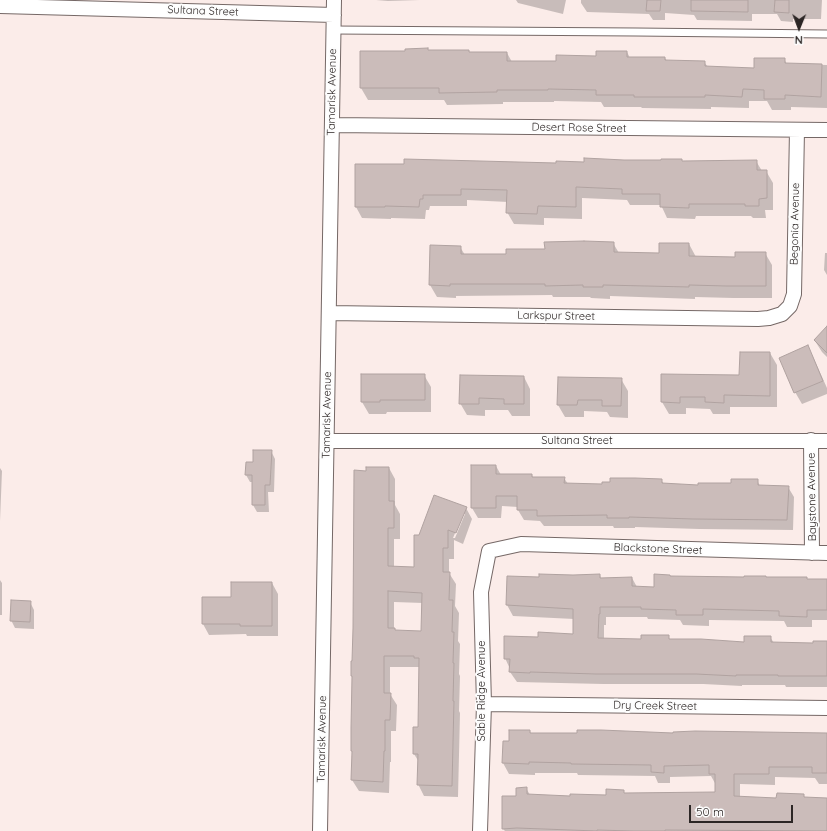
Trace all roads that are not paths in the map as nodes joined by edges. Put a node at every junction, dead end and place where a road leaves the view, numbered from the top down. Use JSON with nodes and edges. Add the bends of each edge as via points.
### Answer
{"nodes":[{"id":1,"x":334,"y":0,"type":"edge"},
{"id":2,"x":0,"y":6,"type":"edge"},
{"id":3,"x":334,"y":15,"type":"junction"},
{"id":4,"x":333,"y":30,"type":"junction"},
{"id":5,"x":827,"y":34,"type":"edge"},
{"id":6,"x":332,"y":125,"type":"junction"},
{"id":7,"x":797,"y":130,"type":"junction"},
{"id":8,"x":827,"y":130,"type":"edge"},
{"id":9,"x":329,"y":313,"type":"junction"},
{"id":10,"x":782,"y":314,"type":"joint"},
{"id":11,"x":811,"y":440,"type":"junction"},
{"id":12,"x":327,"y":441,"type":"junction"},
{"id":13,"x":827,"y":441,"type":"edge"},
{"id":14,"x":489,"y":551,"type":"joint"},
{"id":15,"x":812,"y":553,"type":"junction"},
{"id":16,"x":827,"y":553,"type":"edge"},
{"id":17,"x":484,"y":704,"type":"junction"},
{"id":18,"x":827,"y":708,"type":"edge"},
{"id":19,"x":320,"y":831,"type":"edge"},
{"id":20,"x":480,"y":831,"type":"edge"}],
"edges":[{"from":1,"to":3,"type":"street","name":"Tamarisk Avenue"},
{"from":2,"to":3,"type":"street","name":"Sultana Street"},
{"from":3,"to":4,"type":"street","name":"Tamarisk Avenue"},
{"from":4,"to":5,"type":"lane"},
{"from":4,"to":6,"type":"street","name":"Tamarisk Avenue"},
{"from":6,"to":7,"type":"street","name":"Desert Rose Street"},
{"from":6,"to":9,"type":"street","name":"Tamarisk Avenue"},
{"from":7,"to":8,"type":"street","name":"Desert Rose Street"},
{"from":7,"to":10,"type":"street","name":"Begonia Avenue","via":[[794,294],[790,306]]},
{"from":9,"to":10,"type":"street","name":"Larkspur Street","via":[[758,319]]},
{"from":9,"to":12,"type":"street","name":"Tamarisk Avenue"},
{"from":11,"to":12,"type":"street","name":"Sultana Street"},
{"from":11,"to":13,"type":"street","name":"Sultana Street"},
{"from":11,"to":15,"type":"street","name":"Baystone Avenue"},
{"from":12,"to":19,"type":"street","name":"Tamarisk Avenue"},
{"from":14,"to":15,"type":"street","name":"Blackstone Street","via":[[521,544]]},
{"from":14,"to":17,"type":"street","name":"Sable Ridge Avenue","via":[[481,592]]},
{"from":15,"to":16,"type":"street","name":"Blackstone Street"},
{"from":17,"to":18,"type":"street","name":"Dry Creek Street"},
{"from":17,"to":20,"type":"street","name":"Sable Ridge Avenue"}]}
